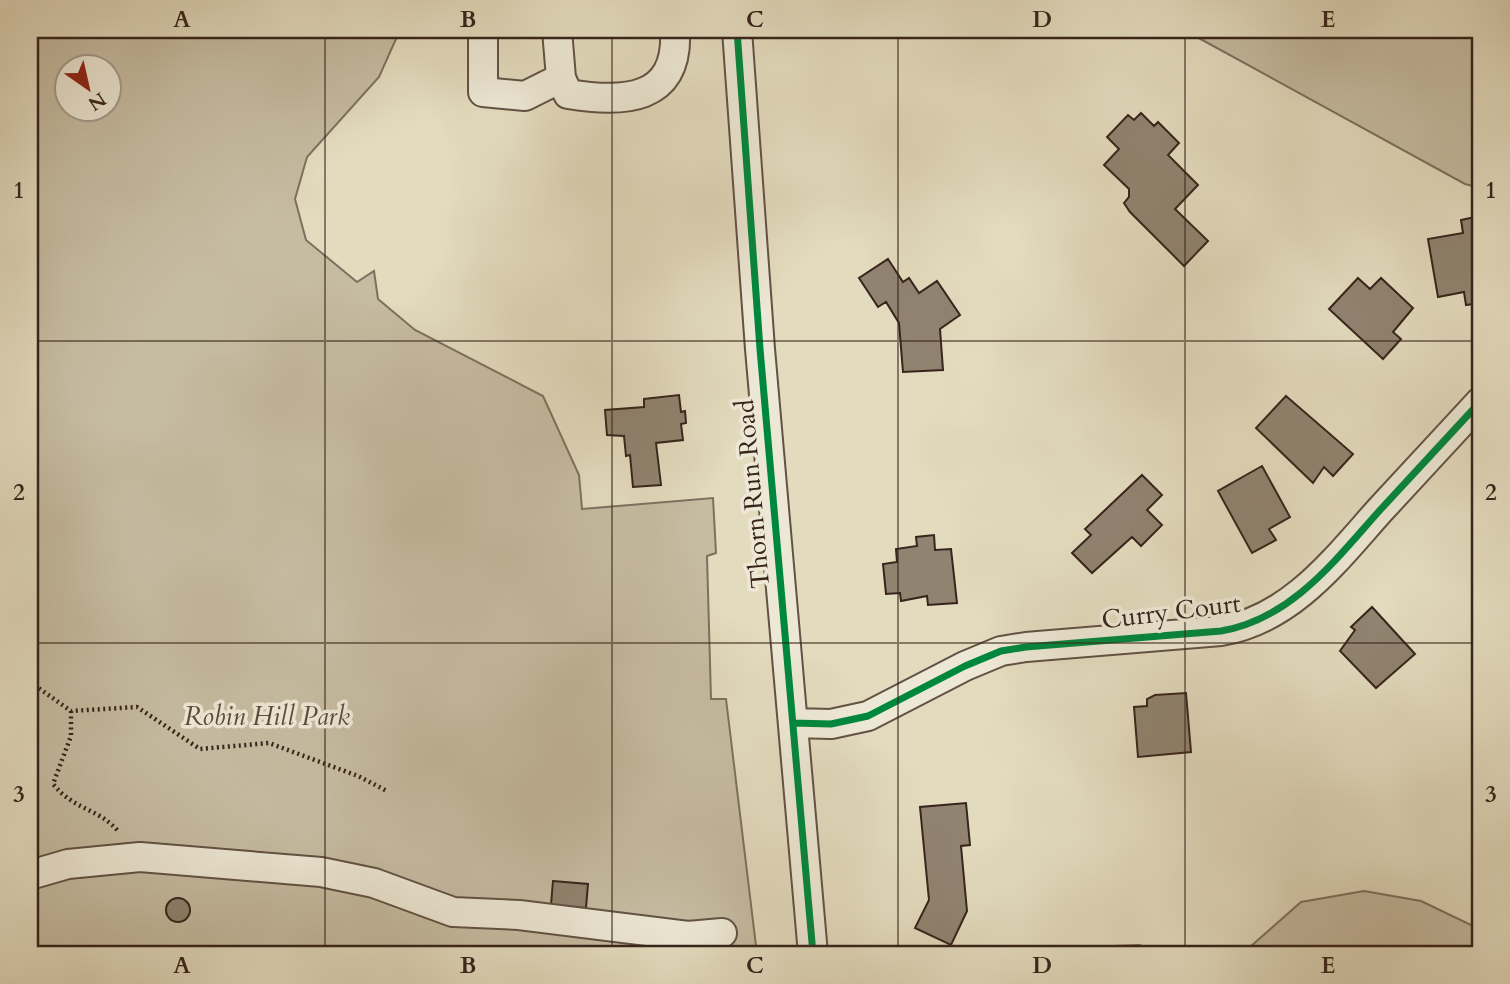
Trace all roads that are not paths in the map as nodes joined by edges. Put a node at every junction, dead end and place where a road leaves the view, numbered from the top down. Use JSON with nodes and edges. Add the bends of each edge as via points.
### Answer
{"nodes":[{"id":1,"x":484,"y":30,"type":"edge"},
{"id":2,"x":557,"y":30,"type":"edge"},
{"id":3,"x":676,"y":30,"type":"edge"},
{"id":4,"x":737,"y":30,"type":"edge"},
{"id":5,"x":561,"y":78,"type":"junction"},
{"id":6,"x":1480,"y":402,"type":"edge"},
{"id":7,"x":793,"y":723,"type":"junction"},
{"id":8,"x":30,"y":875,"type":"edge"},
{"id":9,"x":722,"y":933,"type":"dead end"},
{"id":10,"x":813,"y":954,"type":"edge"}],
"edges":[{"from":1,"to":5,"type":"street","via":[[483,92],[525,96]]},
{"from":2,"to":5,"type":"street"},
{"from":3,"to":5,"type":"street","via":[[677,53],[665,77],[646,92],[608,100],[568,94]]},
{"from":4,"to":7,"type":"street","name":"Thorn Run Road"},
{"from":6,"to":7,"type":"street","name":"Curry Court","via":[[1316,579],[1279,609],[1251,624],[1221,631],[1001,652],[868,716],[831,724]]},
{"from":7,"to":10,"type":"street","name":"Thorn Run Road"},
{"from":8,"to":9,"type":"street","via":[[68,864],[140,857],[321,872],[374,883],[453,912],[519,915],[688,936]]}]}
